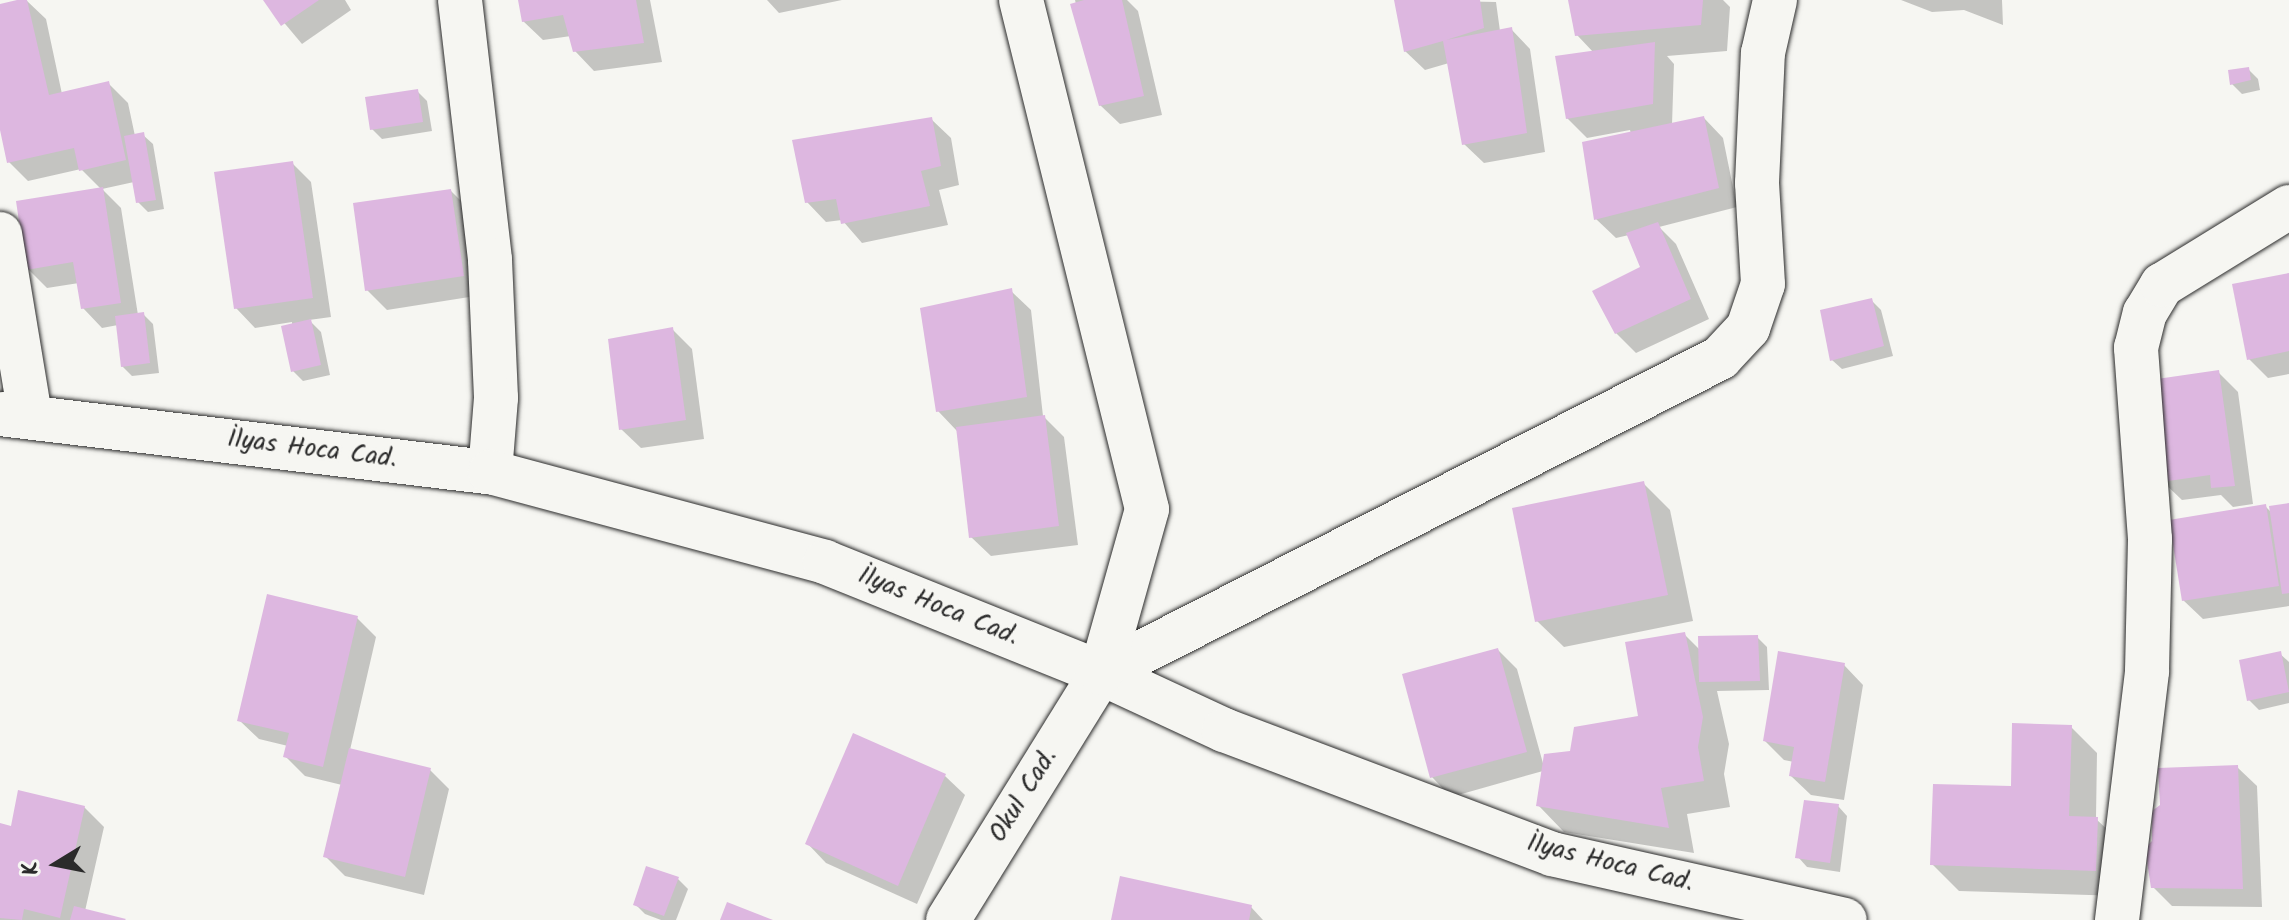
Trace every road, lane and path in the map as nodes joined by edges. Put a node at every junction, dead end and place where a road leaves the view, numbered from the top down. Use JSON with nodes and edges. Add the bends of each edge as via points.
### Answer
{"nodes":[{"id":1,"x":460,"y":0,"type":"edge"},
{"id":2,"x":1021,"y":0,"type":"edge"},
{"id":3,"x":1775,"y":0,"type":"edge"},
{"id":4,"x":2289,"y":207,"type":"edge"},
{"id":5,"x":0,"y":234,"type":"edge"},
{"id":6,"x":15,"y":414,"type":"edge"},
{"id":7,"x":490,"y":472,"type":"junction"},
{"id":8,"x":1101,"y":673,"type":"junction"},
{"id":9,"x":948,"y":920,"type":"edge"},
{"id":10,"x":1845,"y":920,"type":"edge"},
{"id":11,"x":2117,"y":920,"type":"edge"}],
"edges":[{"from":1,"to":7,"type":"street","via":[[490,260],[496,398]]},
{"from":2,"to":8,"type":"street","name":"Okul Cad.","via":[[1147,509]]},
{"from":3,"to":8,"type":"street","via":[[1763,53],[1757,168],[1763,284],[1748,328],[1720,358]]},
{"from":4,"to":11,"type":"street","via":[[2162,285],[2145,313],[2136,348],[2150,539],[2147,671]]},
{"from":5,"to":6,"type":"street"},
{"from":6,"to":7,"type":"street","name":"İlyas Hoca Cad."},
{"from":7,"to":8,"type":"street","name":"İlyas Hoca Cad.","via":[[825,562]]},
{"from":8,"to":9,"type":"street","name":"Okul Cad."},
{"from":8,"to":10,"type":"street","name":"İlyas Hoca Cad.","via":[[1224,730],[1552,854]]}]}
